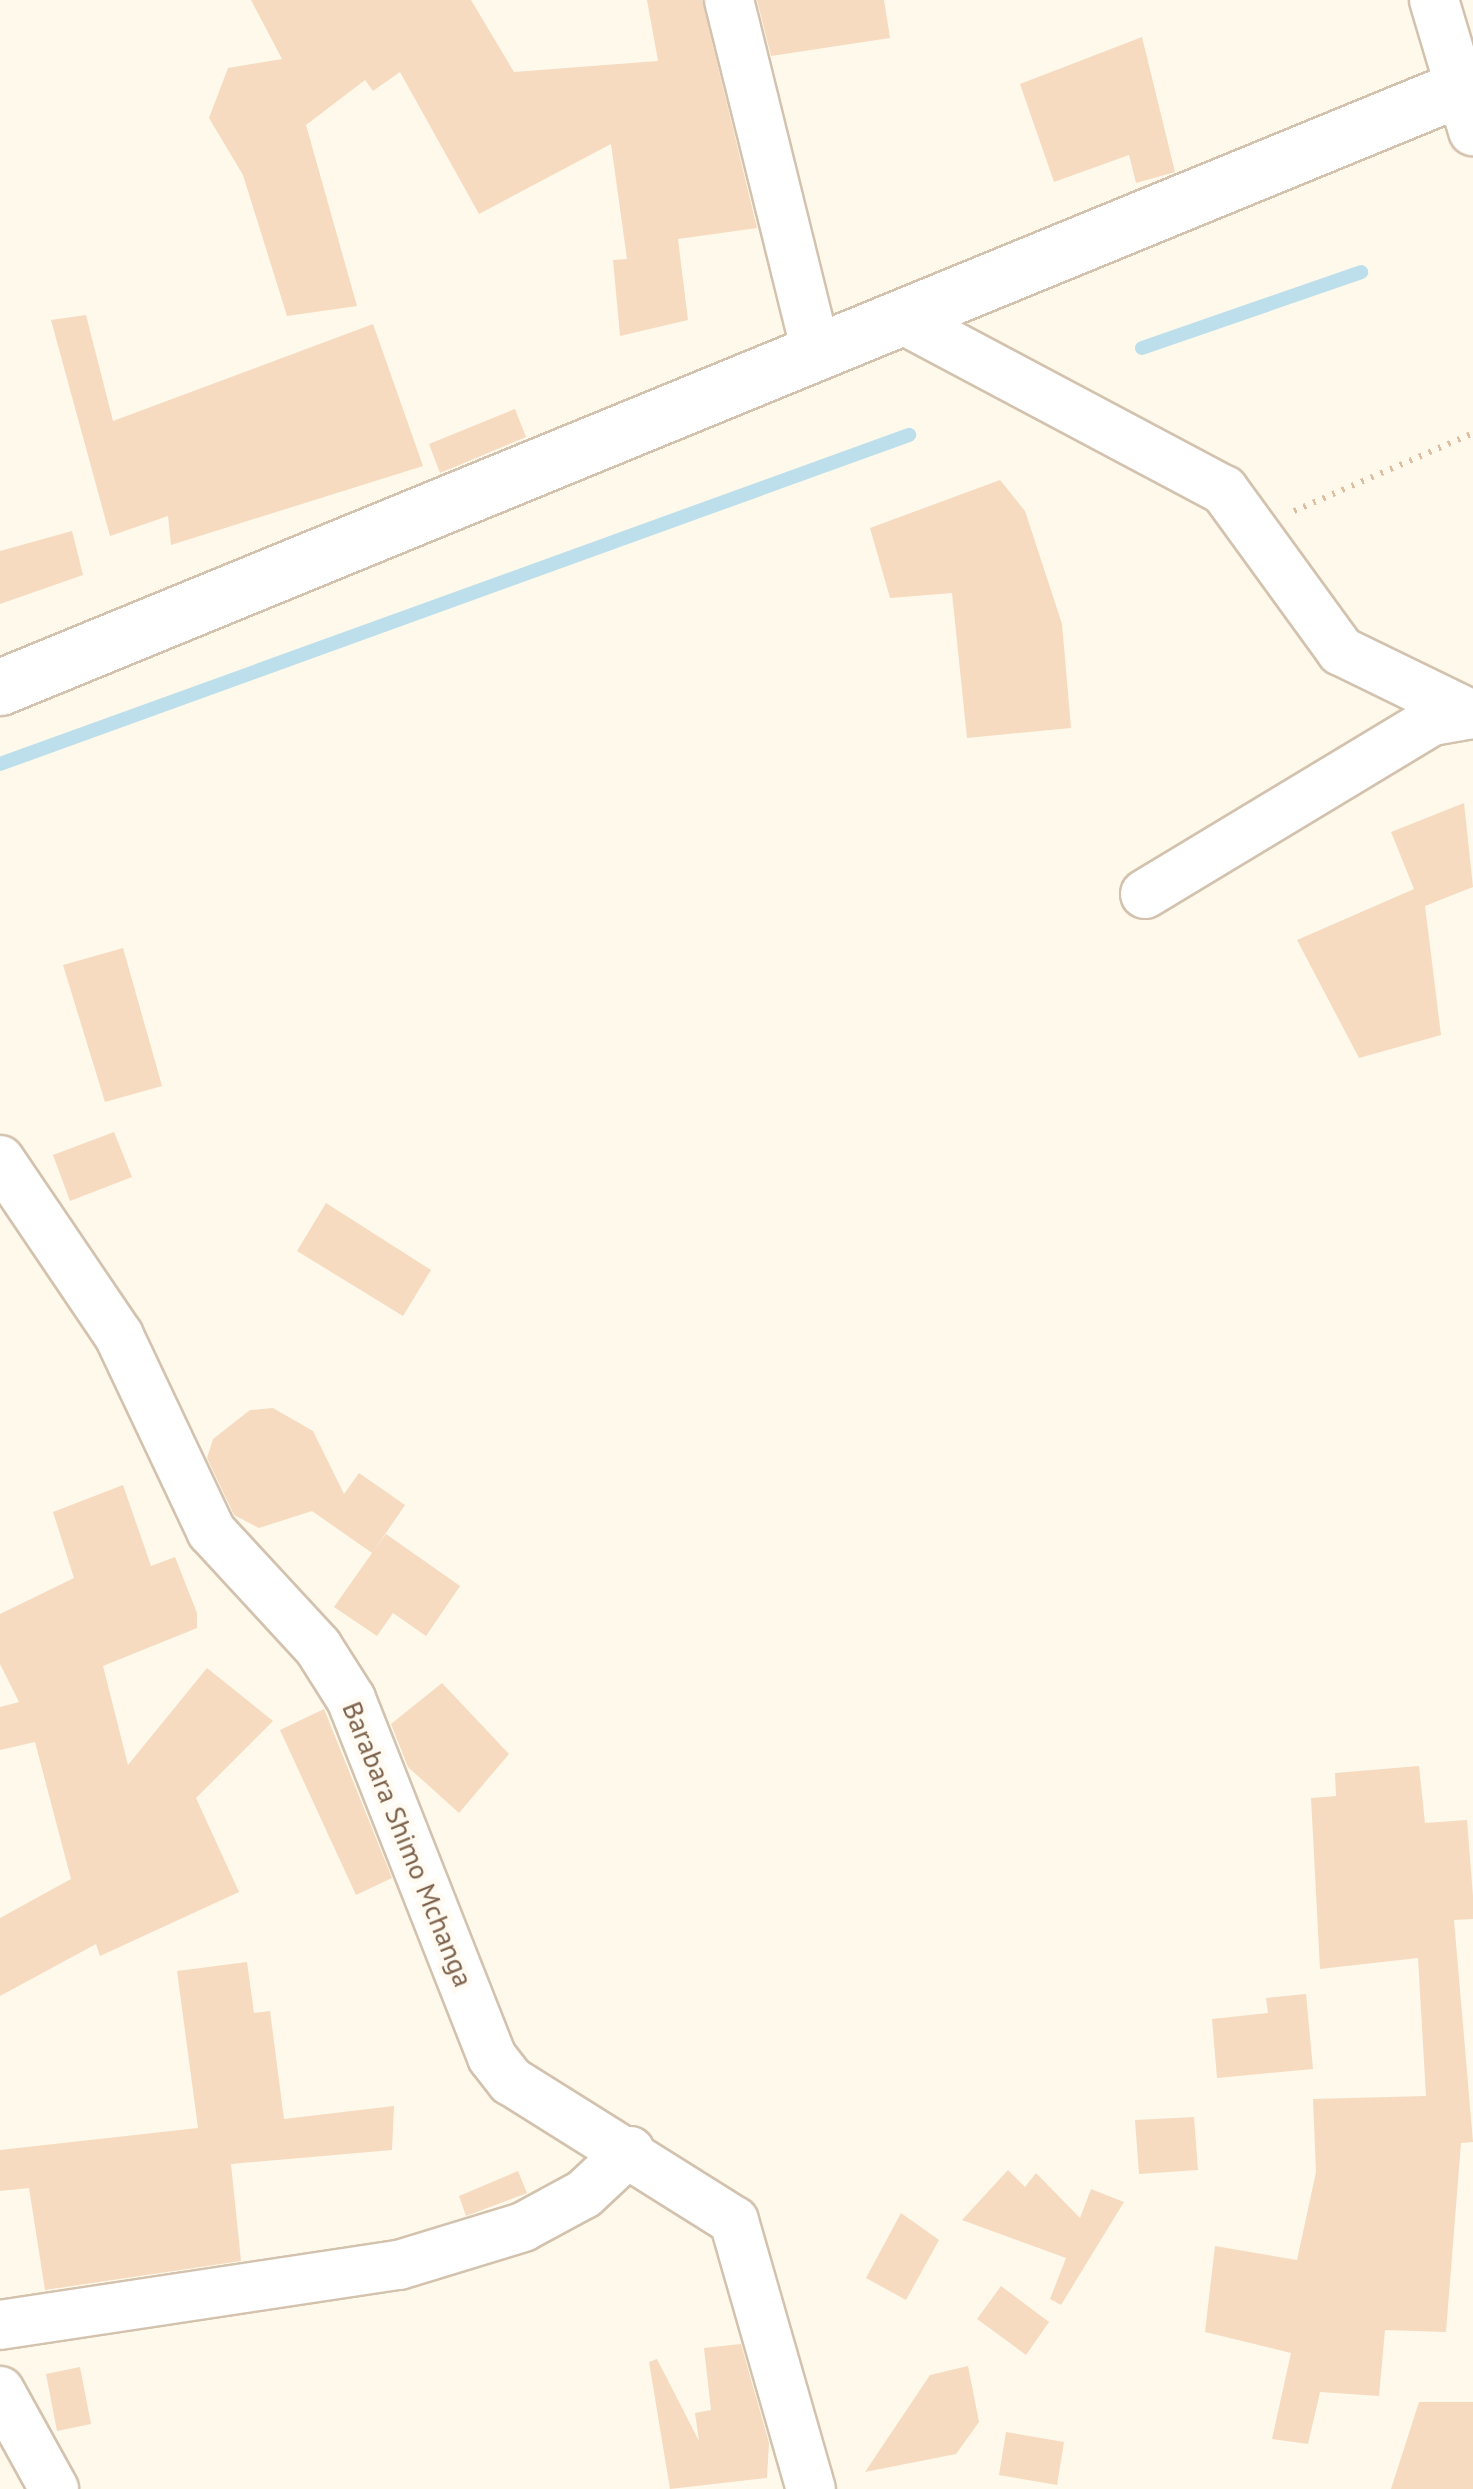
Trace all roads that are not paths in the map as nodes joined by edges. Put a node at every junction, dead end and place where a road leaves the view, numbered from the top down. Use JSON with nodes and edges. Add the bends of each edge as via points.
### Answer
{"nodes":[{"id":1,"x":729,"y":0,"type":"edge"},
{"id":2,"x":1434,"y":0,"type":"edge"},
{"id":3,"x":1467,"y":101,"type":"edge"},
{"id":4,"x":898,"y":317,"type":"junction"},
{"id":5,"x":817,"y":356,"type":"junction"},
{"id":6,"x":0,"y":687,"type":"edge"},
{"id":7,"x":1471,"y":714,"type":"edge"},
{"id":8,"x":1145,"y":894,"type":"dead end"},
{"id":9,"x":0,"y":1160,"type":"edge"},
{"id":10,"x":630,"y":2151,"type":"junction"},
{"id":11,"x":0,"y":2325,"type":"edge"},
{"id":12,"x":0,"y":2390,"type":"edge"},
{"id":13,"x":54,"y":2489,"type":"edge"},
{"id":14,"x":811,"y":2489,"type":"edge"}],
"edges":[{"from":1,"to":5,"type":"street"},
{"from":2,"to":3,"type":"street"},
{"from":3,"to":4,"type":"street"},
{"from":4,"to":5,"type":"street"},
{"from":4,"to":7,"type":"street","via":[[1177,459],[1224,490],[1342,651]]},
{"from":5,"to":6,"type":"street"},
{"from":7,"to":8,"type":"street","via":[[1432,721]]},
{"from":9,"to":10,"type":"street","name":"Barabara Shimo Mchanga","via":[[119,1336],[211,1531],[318,1647],[351,1699],[492,2057],[511,2080]]},
{"from":10,"to":11,"type":"street","via":[[584,2194],[523,2228],[399,2265]]},
{"from":10,"to":14,"type":"street","name":"Barabara Shimo Mchanga","via":[[734,2220]]},
{"from":12,"to":13,"type":"street"}]}
